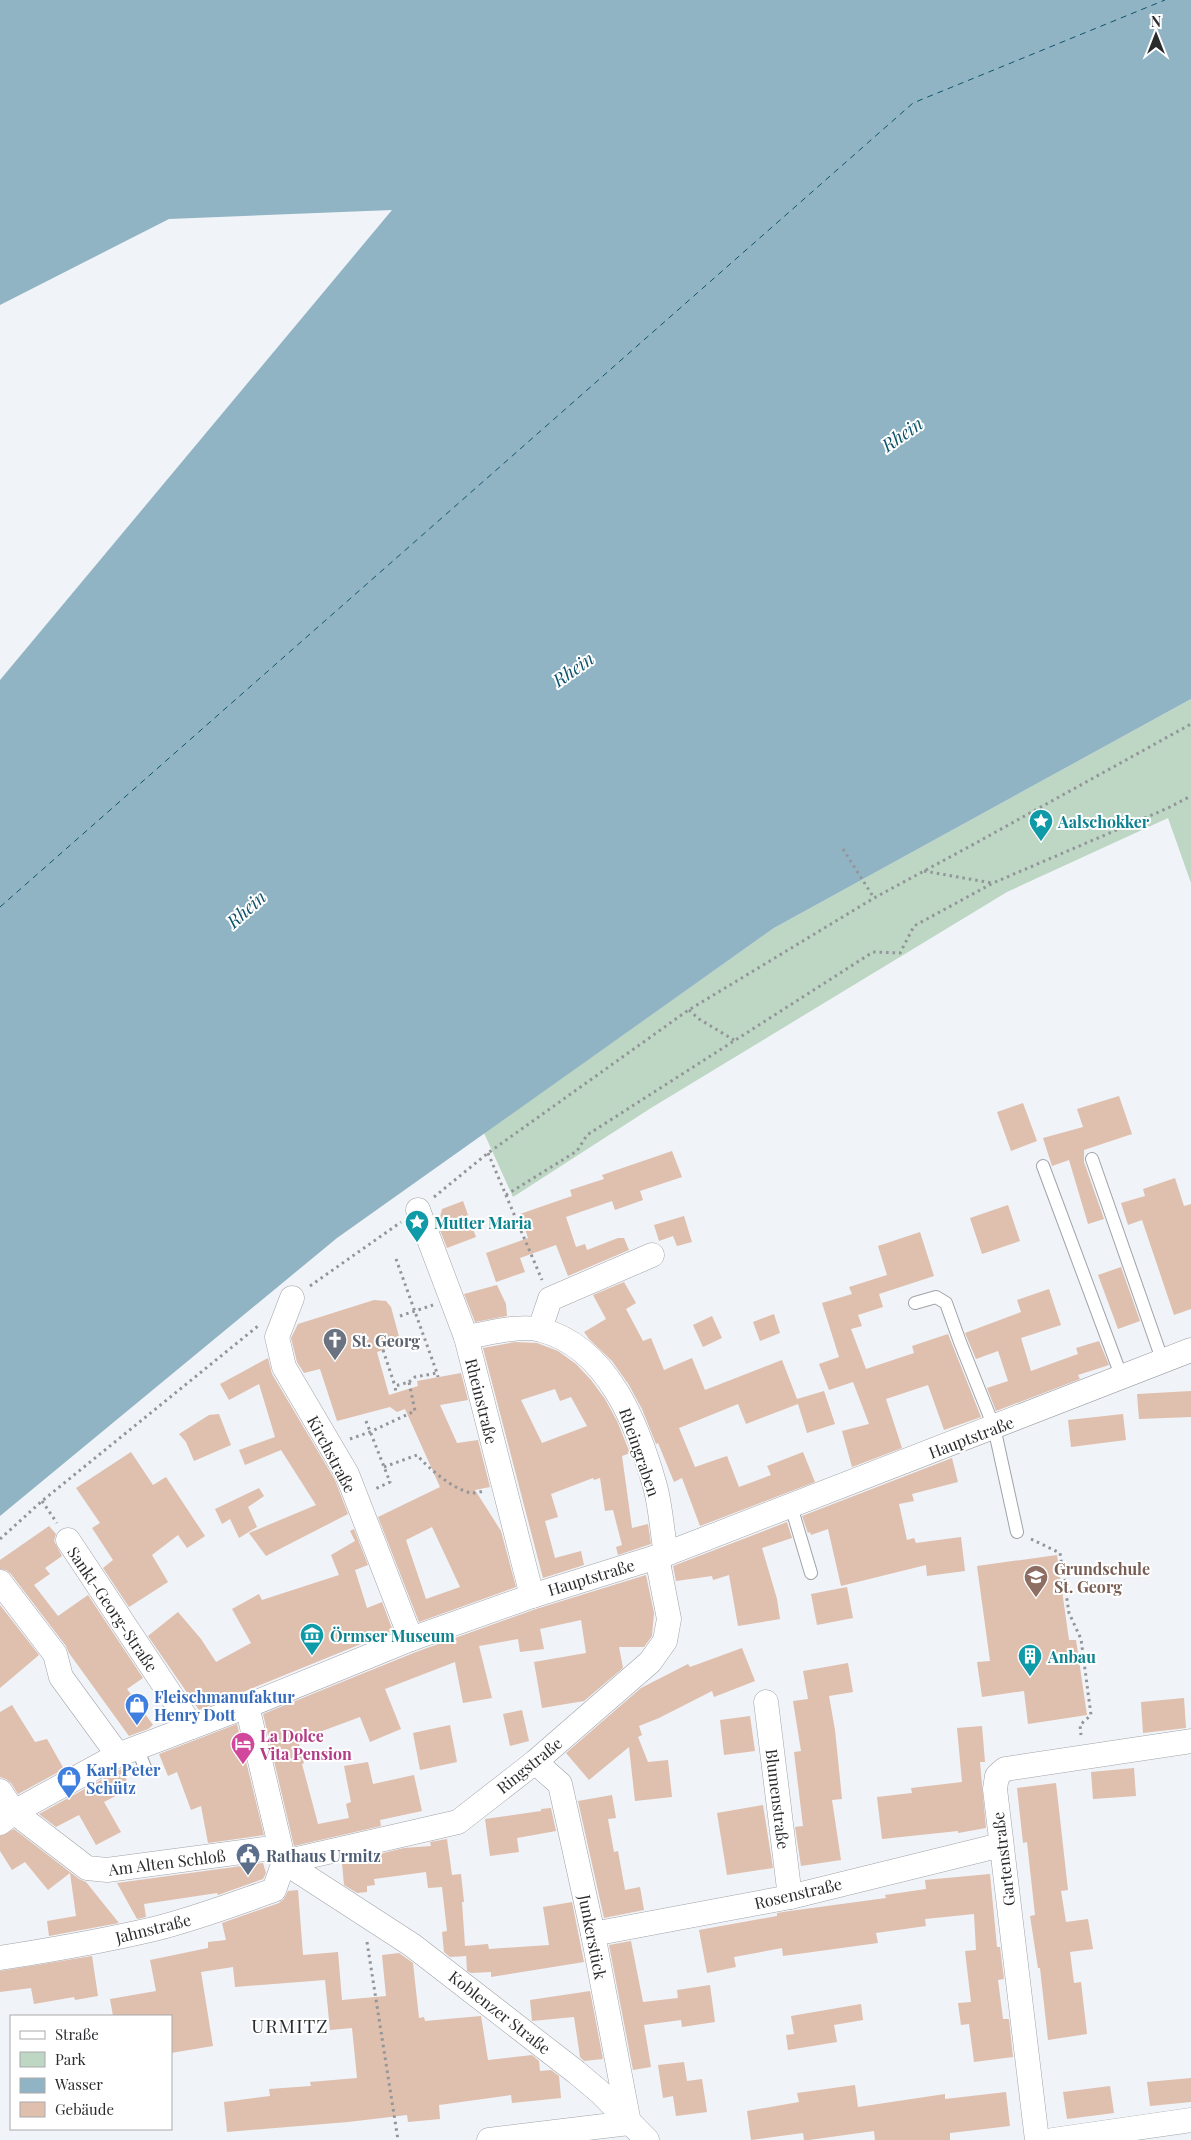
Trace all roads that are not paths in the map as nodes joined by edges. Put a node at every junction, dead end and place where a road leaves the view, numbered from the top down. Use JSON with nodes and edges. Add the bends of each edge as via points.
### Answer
{"nodes":[{"id":1,"x":1092,"y":1159,"type":"dead end"},
{"id":2,"x":1043,"y":1166,"type":"dead end"},
{"id":3,"x":418,"y":1210,"type":"road end"},
{"id":4,"x":652,"y":1255,"type":"dead end"},
{"id":5,"x":292,"y":1298,"type":"road end"},
{"id":6,"x":915,"y":1303,"type":"dead end"},
{"id":7,"x":540,"y":1329,"type":"junction"},
{"id":8,"x":466,"y":1337,"type":"junction"},
{"id":9,"x":1191,"y":1350,"type":"edge"},
{"id":10,"x":1163,"y":1362,"type":"junction"},
{"id":11,"x":1122,"y":1378,"type":"junction"},
{"id":12,"x":994,"y":1427,"type":"junction"},
{"id":13,"x":792,"y":1506,"type":"junction"},
{"id":14,"x":1017,"y":1532,"type":"road end"},
{"id":15,"x":68,"y":1540,"type":"dead end"},
{"id":16,"x":661,"y":1556,"type":"junction"},
{"id":17,"x":811,"y":1573,"type":"dead end"},
{"id":18,"x":0,"y":1582,"type":"edge"},
{"id":19,"x":532,"y":1596,"type":"junction"},
{"id":20,"x":411,"y":1639,"type":"junction"},
{"id":21,"x":766,"y":1702,"type":"dead end"},
{"id":22,"x":246,"y":1706,"type":"junction"},
{"id":23,"x":192,"y":1726,"type":"junction"},
{"id":24,"x":1191,"y":1741,"type":"edge"},
{"id":25,"x":127,"y":1752,"type":"junction"},
{"id":26,"x":535,"y":1762,"type":"junction"},
{"id":27,"x":146,"y":1770,"type":"dead end"},
{"id":28,"x":0,"y":1791,"type":"edge"},
{"id":29,"x":7,"y":1818,"type":"edge"},
{"id":30,"x":1001,"y":1845,"type":"junction"},
{"id":31,"x":281,"y":1855,"type":"junction"},
{"id":32,"x":790,"y":1896,"type":"junction"},
{"id":33,"x":592,"y":1934,"type":"junction"},
{"id":34,"x":0,"y":1958,"type":"edge"},
{"id":35,"x":1191,"y":2120,"type":"edge"},
{"id":36,"x":629,"y":2123,"type":"junction"},
{"id":37,"x":1105,"y":2136,"type":"edge"},
{"id":38,"x":489,"y":2140,"type":"edge"},
{"id":39,"x":647,"y":2140,"type":"edge"},
{"id":40,"x":1037,"y":2140,"type":"edge"},
{"id":41,"x":1053,"y":2140,"type":"edge"}],
"edges":[{"from":1,"to":10,"type":"lane"},
{"from":2,"to":11,"type":"lane"},
{"from":3,"to":8,"type":"street","name":"Rheinstraße"},
{"from":4,"to":7,"type":"street","via":[[550,1299]]},
{"from":5,"to":20,"type":"street","name":"Kirchstraße","via":[[277,1337],[284,1367],[347,1474]]},
{"from":6,"to":12,"type":"lane","via":[[936,1296],[946,1303]]},
{"from":7,"to":8,"type":"street","name":"Rheingraben","via":[[512,1329]]},
{"from":7,"to":16,"type":"street","name":"Rheingraben","via":[[568,1341],[603,1370],[628,1410],[655,1487]]},
{"from":8,"to":19,"type":"street","name":"Rheinstraße"},
{"from":9,"to":10,"type":"street","name":"Hauptstraße"},
{"from":10,"to":11,"type":"street","name":"Hauptstraße"},
{"from":11,"to":12,"type":"street","name":"Hauptstraße"},
{"from":12,"to":13,"type":"street","name":"Hauptstraße"},
{"from":12,"to":14,"type":"lane"},
{"from":13,"to":16,"type":"street","name":"Hauptstraße"},
{"from":13,"to":17,"type":"lane"},
{"from":15,"to":23,"type":"street","name":"Sankt-Georg-Straße"},
{"from":16,"to":19,"type":"street","name":"Hauptstraße"},
{"from":16,"to":26,"type":"street","name":"Ringstraße","via":[[669,1619],[665,1640],[650,1662]]},
{"from":18,"to":25,"type":"street","via":[[55,1654],[60,1677]]},
{"from":19,"to":20,"type":"street","name":"Hauptstraße"},
{"from":20,"to":22,"type":"street","name":"Hauptstraße"},
{"from":21,"to":32,"type":"street","name":"Blumenstraße"},
{"from":22,"to":23,"type":"street","name":"Hauptstraße"},
{"from":22,"to":31,"type":"street"},
{"from":23,"to":25,"type":"street","name":"Hauptstraße"},
{"from":24,"to":30,"type":"street","name":"Gartenstraße","via":[[1005,1769],[997,1776],[995,1789]]},
{"from":25,"to":27,"type":"lane"},
{"from":25,"to":29,"type":"street","name":"Hauptstraße"},
{"from":26,"to":31,"type":"street","name":"Ringstraße","via":[[458,1822]]},
{"from":26,"to":33,"type":"street","name":"Junkerstück","via":[[560,1784]]},
{"from":28,"to":29,"type":"street","name":"Am Alten Schloß"},
{"from":29,"to":31,"type":"street","name":"Am Alten Schloß","via":[[87,1868],[107,1870]]},
{"from":30,"to":32,"type":"street","name":"Rosenstraße"},
{"from":30,"to":40,"type":"street","name":"Gartenstraße"},
{"from":31,"to":34,"type":"street","name":"Jahnstraße","via":[[274,1890],[154,1929]]},
{"from":31,"to":36,"type":"street","name":"Koblenzer Straße","via":[[412,1945],[576,2072]]},
{"from":32,"to":33,"type":"street","name":"Rosenstraße"},
{"from":33,"to":36,"type":"street","name":"Junkerstück"},
{"from":35,"to":37,"type":"street"},
{"from":36,"to":38,"type":"street"},
{"from":36,"to":39,"type":"street","name":"Koblenzer Straße"},
{"from":37,"to":41,"type":"street"}]}
